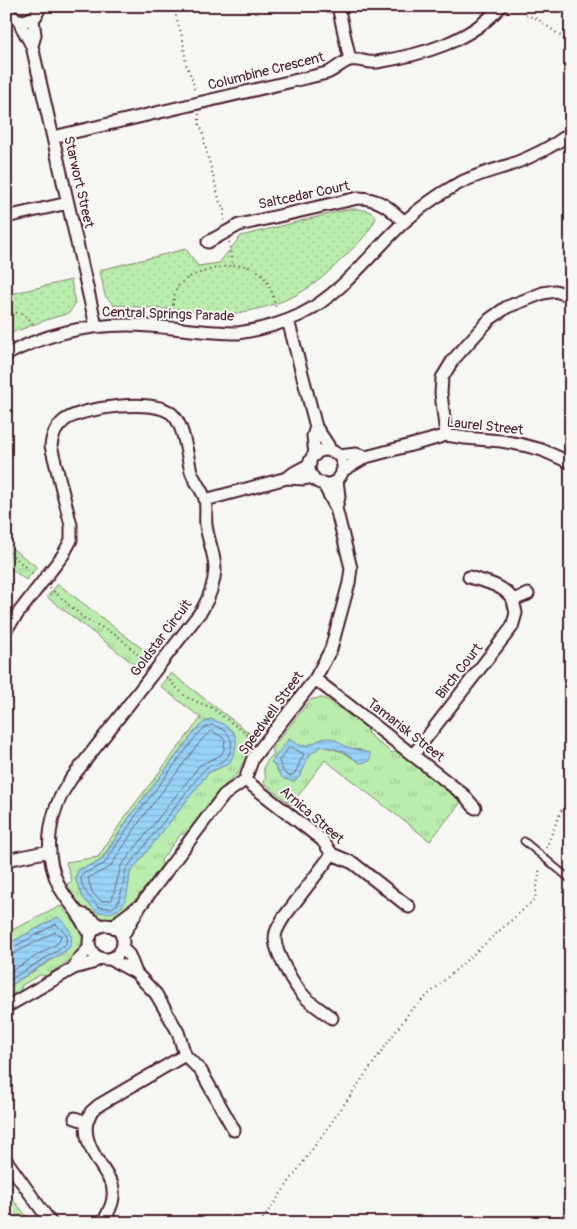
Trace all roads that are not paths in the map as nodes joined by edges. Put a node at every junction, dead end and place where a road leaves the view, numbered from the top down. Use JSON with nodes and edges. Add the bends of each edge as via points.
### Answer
{"nodes":[{"id":1,"x":338,"y":6,"type":"edge"},
{"id":2,"x":501,"y":6,"type":"edge"},
{"id":3,"x":42,"y":7,"type":"edge"},
{"id":4,"x":11,"y":14,"type":"edge"},
{"id":5,"x":33,"y":18,"type":"junction"},
{"id":6,"x":32,"y":46,"type":"junction"},
{"id":7,"x":350,"y":60,"type":"junction"},
{"id":8,"x":571,"y":133,"type":"edge"},
{"id":9,"x":53,"y":137,"type":"junction"},
{"id":10,"x":68,"y":203,"type":"junction"},
{"id":11,"x":6,"y":217,"type":"edge"},
{"id":12,"x":404,"y":222,"type":"junction"},
{"id":13,"x":208,"y":242,"type":"dead end"},
{"id":14,"x":571,"y":296,"type":"edge"},
{"id":15,"x":288,"y":320,"type":"junction"},
{"id":16,"x":96,"y":326,"type":"junction"},
{"id":17,"x":6,"y":355,"type":"edge"},
{"id":18,"x":316,"y":427,"type":"junction"},
{"id":19,"x":446,"y":435,"type":"junction"},
{"id":20,"x":334,"y":453,"type":"junction"},
{"id":21,"x":366,"y":456,"type":"junction"},
{"id":22,"x":312,"y":459,"type":"junction"},
{"id":23,"x":571,"y":463,"type":"edge"},
{"id":24,"x":340,"y":475,"type":"junction"},
{"id":25,"x":313,"y":476,"type":"junction"},
{"id":26,"x":287,"y":478,"type":"junction"},
{"id":27,"x":323,"y":483,"type":"junction"},
{"id":28,"x":205,"y":500,"type":"junction"},
{"id":29,"x":336,"y":508,"type":"junction"},
{"id":30,"x":469,"y":577,"type":"dead end"},
{"id":31,"x":528,"y":594,"type":"dead end"},
{"id":32,"x":513,"y":600,"type":"junction"},
{"id":33,"x":6,"y":629,"type":"edge"},
{"id":34,"x":315,"y":679,"type":"junction"},
{"id":35,"x":413,"y":755,"type":"junction"},
{"id":36,"x":245,"y":780,"type":"junction"},
{"id":37,"x":476,"y":808,"type":"dead end"},
{"id":38,"x":524,"y":841,"type":"dead end"},
{"id":39,"x":50,"y":851,"type":"junction"},
{"id":40,"x":332,"y":854,"type":"junction"},
{"id":41,"x":6,"y":860,"type":"edge"},
{"id":42,"x":571,"y":880,"type":"edge"},
{"id":43,"x":140,"y":905,"type":"junction"},
{"id":44,"x":409,"y":907,"type":"dead end"},
{"id":45,"x":78,"y":913,"type":"junction"},
{"id":46,"x":101,"y":926,"type":"junction"},
{"id":47,"x":114,"y":927,"type":"junction"},
{"id":48,"x":90,"y":941,"type":"junction"},
{"id":49,"x":122,"y":943,"type":"junction"},
{"id":50,"x":105,"y":958,"type":"junction"},
{"id":51,"x":74,"y":968,"type":"junction"},
{"id":52,"x":136,"y":973,"type":"junction"},
{"id":53,"x":6,"y":1007,"type":"edge"},
{"id":54,"x":332,"y":1018,"type":"dead end"},
{"id":55,"x":185,"y":1055,"type":"junction"},
{"id":56,"x":75,"y":1118,"type":"dead end"},
{"id":57,"x":87,"y":1122,"type":"junction"},
{"id":58,"x":234,"y":1130,"type":"dead end"},
{"id":59,"x":6,"y":1160,"type":"edge"},
{"id":60,"x":51,"y":1223,"type":"edge"},
{"id":61,"x":103,"y":1223,"type":"edge"}],
"edges":[{"from":1,"to":7,"type":"street"},
{"from":2,"to":7,"type":"street","via":[[468,34],[438,47],[378,62]]},
{"from":3,"to":5,"type":"street"},
{"from":4,"to":5,"type":"street","via":[[29,21]]},
{"from":4,"to":6,"type":"street","name":"Starwort Street"},
{"from":5,"to":6,"type":"street","name":"Starwort Street","via":[[35,35]]},
{"from":6,"to":9,"type":"street","name":"Starwort Street"},
{"from":7,"to":9,"type":"street","name":"Columbine Crescent","via":[[327,73]]},
{"from":8,"to":12,"type":"street","name":"Central Springs Parade","via":[[545,150],[464,181]]},
{"from":9,"to":10,"type":"street","name":"Starwort Street"},
{"from":10,"to":11,"type":"street"},
{"from":10,"to":16,"type":"street","name":"Starwort Street"},
{"from":12,"to":13,"type":"street","name":"Saltcedar Court","via":[[380,202],[358,198],[239,225]]},
{"from":12,"to":15,"type":"street","name":"Central Springs Parade","via":[[336,291]]},
{"from":14,"to":19,"type":"street","via":[[556,291],[543,293],[502,310],[478,332],[442,378]]},
{"from":15,"to":16,"type":"street","name":"Central Springs Parade","via":[[238,333],[148,326]]},
{"from":15,"to":18,"type":"street"},
{"from":16,"to":17,"type":"street","name":"Central Springs Parade","via":[[48,336]]},
{"from":18,"to":20,"type":"street"},
{"from":18,"to":22,"type":"street"},
{"from":19,"to":21,"type":"street","name":"Laurel Street"},
{"from":19,"to":23,"type":"street","name":"Laurel Street","via":[[523,445]]},
{"from":20,"to":21,"type":"street","name":"Laurel Street"},
{"from":20,"to":22,"type":"street","via":[[320,452]]},
{"from":20,"to":24,"type":"street","via":[[342,460]]},
{"from":21,"to":24,"type":"street","name":"Laurel Street"},
{"from":22,"to":25,"type":"street"},
{"from":22,"to":26,"type":"street"},
{"from":24,"to":27,"type":"street","via":[[332,482]]},
{"from":24,"to":29,"type":"street","name":"Speedwell Street"},
{"from":25,"to":26,"type":"street"},
{"from":25,"to":27,"type":"street"},
{"from":26,"to":28,"type":"street"},
{"from":27,"to":29,"type":"street","name":"Speedwell Street"},
{"from":28,"to":33,"type":"street","name":"Goldstar Circuit","via":[[191,471],[178,421],[170,412],[152,406],[117,406],[67,419],[56,431],[51,446],[72,525],[71,540]]},
{"from":28,"to":39,"type":"street","name":"Goldstar Circuit","via":[[206,528],[215,572],[206,603],[64,789],[54,812]]},
{"from":29,"to":34,"type":"street","name":"Speedwell Street","via":[[350,560],[350,575],[331,649]]},
{"from":30,"to":32,"type":"street","via":[[500,588]]},
{"from":31,"to":32,"type":"street"},
{"from":32,"to":35,"type":"street","name":"Birch Court","via":[[516,613],[512,627]]},
{"from":34,"to":35,"type":"street","name":"Tamarisk Street"},
{"from":34,"to":36,"type":"street","name":"Speedwell Street","via":[[254,758]]},
{"from":35,"to":37,"type":"street","name":"Tamarisk Street"},
{"from":36,"to":40,"type":"street","name":"Arnica Street","via":[[322,840]]},
{"from":36,"to":43,"type":"street","via":[[224,795]]},
{"from":38,"to":42,"type":"lane"},
{"from":39,"to":41,"type":"street"},
{"from":39,"to":45,"type":"street","name":"Goldstar Circuit","via":[[59,885]]},
{"from":40,"to":44,"type":"street","name":"Arnica Street","via":[[353,863]]},
{"from":40,"to":54,"type":"street","via":[[278,925],[275,938],[278,952],[297,988]]},
{"from":43,"to":47,"type":"street"},
{"from":43,"to":49,"type":"street"},
{"from":45,"to":46,"type":"street","name":"Goldstar Circuit"},
{"from":45,"to":48,"type":"street","name":"Goldstar Circuit"},
{"from":46,"to":47,"type":"street"},
{"from":46,"to":48,"type":"street"},
{"from":47,"to":49,"type":"street"},
{"from":48,"to":50,"type":"street","via":[[92,951]]},
{"from":48,"to":51,"type":"street"},
{"from":49,"to":50,"type":"street","via":[[120,953]]},
{"from":49,"to":52,"type":"street"},
{"from":50,"to":51,"type":"street"},
{"from":50,"to":52,"type":"street"},
{"from":51,"to":53,"type":"street"},
{"from":52,"to":55,"type":"street","via":[[156,994],[178,1032]]},
{"from":55,"to":57,"type":"street","via":[[99,1105]]},
{"from":55,"to":58,"type":"street","via":[[201,1071]]},
{"from":56,"to":57,"type":"street"},
{"from":57,"to":61,"type":"street","via":[[88,1140],[113,1190],[113,1202]]},
{"from":59,"to":60,"type":"street"}]}
